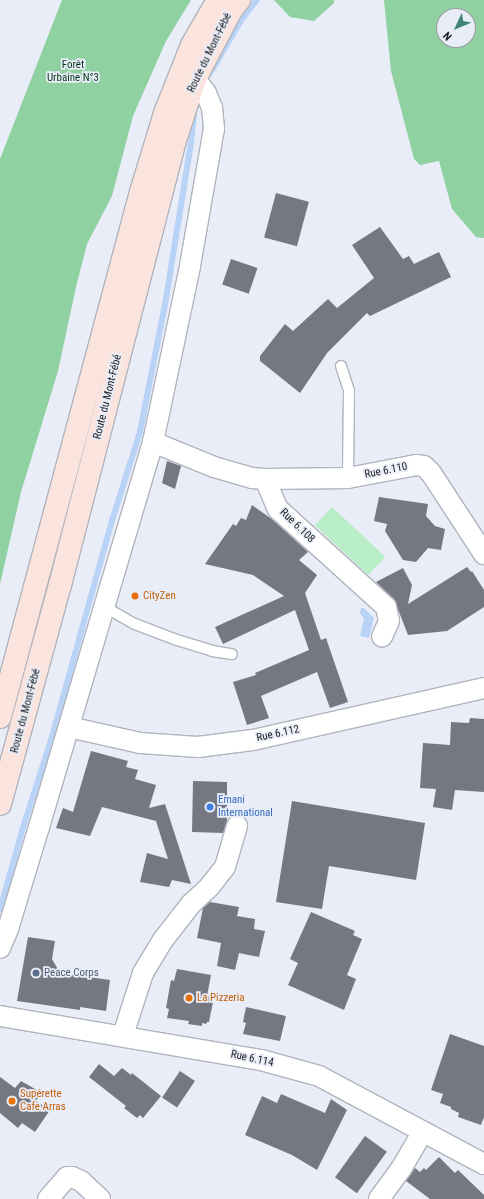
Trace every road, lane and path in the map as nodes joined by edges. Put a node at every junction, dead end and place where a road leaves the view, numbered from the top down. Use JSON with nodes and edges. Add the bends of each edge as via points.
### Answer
{"nodes":[{"id":1,"x":218,"y":0,"type":"edge"},
{"id":2,"x":239,"y":0,"type":"edge"},
{"id":3,"x":195,"y":79,"type":"junction"},
{"id":4,"x":341,"y":366,"type":"dead end"},
{"id":5,"x":153,"y":442,"type":"junction"},
{"id":6,"x":348,"y":478,"type":"junction"},
{"id":7,"x":265,"y":479,"type":"junction"},
{"id":8,"x":484,"y":554,"type":"edge"},
{"id":9,"x":105,"y":607,"type":"junction"},
{"id":10,"x":382,"y":637,"type":"dead end"},
{"id":11,"x":232,"y":654,"type":"dead end"},
{"id":12,"x":484,"y":688,"type":"edge"},
{"id":13,"x":0,"y":717,"type":"edge"},
{"id":14,"x":70,"y":727,"type":"junction"},
{"id":15,"x":0,"y":804,"type":"edge"},
{"id":16,"x":237,"y":826,"type":"dead end"},
{"id":17,"x":0,"y":948,"type":"edge"},
{"id":18,"x":0,"y":1016,"type":"edge"},
{"id":19,"x":123,"y":1035,"type":"junction"},
{"id":20,"x":422,"y":1133,"type":"junction"},
{"id":21,"x":484,"y":1164,"type":"edge"},
{"id":22,"x":48,"y":1199,"type":"edge"},
{"id":23,"x":100,"y":1199,"type":"edge"},
{"id":24,"x":379,"y":1199,"type":"edge"}],
"edges":[{"from":1,"to":13,"type":"street","name":"Route du Mont-Fébé","via":[[192,44],[165,113],[141,192]]},
{"from":2,"to":3,"type":"street","name":"Route du Mont-Fébé","via":[[231,10]]},
{"from":3,"to":5,"type":"street","via":[[206,92],[212,108],[214,128],[190,266]]},
{"from":3,"to":15,"type":"street","name":"Route du Mont-Fébé","via":[[159,198],[60,584]]},
{"from":4,"to":6,"type":"lane","via":[[349,391]]},
{"from":5,"to":7,"type":"street","via":[[214,467],[252,478]]},
{"from":5,"to":9,"type":"street"},
{"from":6,"to":7,"type":"street","name":"Rue 6.110"},
{"from":6,"to":8,"type":"street","name":"Rue 6.110","via":[[416,465],[424,466]]},
{"from":7,"to":10,"type":"street","name":"Rue 6.108","via":[[278,509],[386,607],[389,621]]},
{"from":9,"to":11,"type":"lane","via":[[134,624],[177,640]]},
{"from":9,"to":14,"type":"street"},
{"from":12,"to":14,"type":"street","name":"Rue 6.112","via":[[253,740],[198,747],[140,743]]},
{"from":14,"to":17,"type":"street"},
{"from":16,"to":19,"type":"street","via":[[225,867],[167,934],[143,972]]},
{"from":18,"to":19,"type":"street","name":"Rue 6.114"},
{"from":19,"to":20,"type":"street","name":"Rue 6.114","via":[[261,1060],[319,1076]]},
{"from":20,"to":21,"type":"street","name":"Rue 6.114"},
{"from":20,"to":24,"type":"street","via":[[401,1169]]},
{"from":22,"to":23,"type":"street","via":[[67,1177],[81,1181]]}]}
